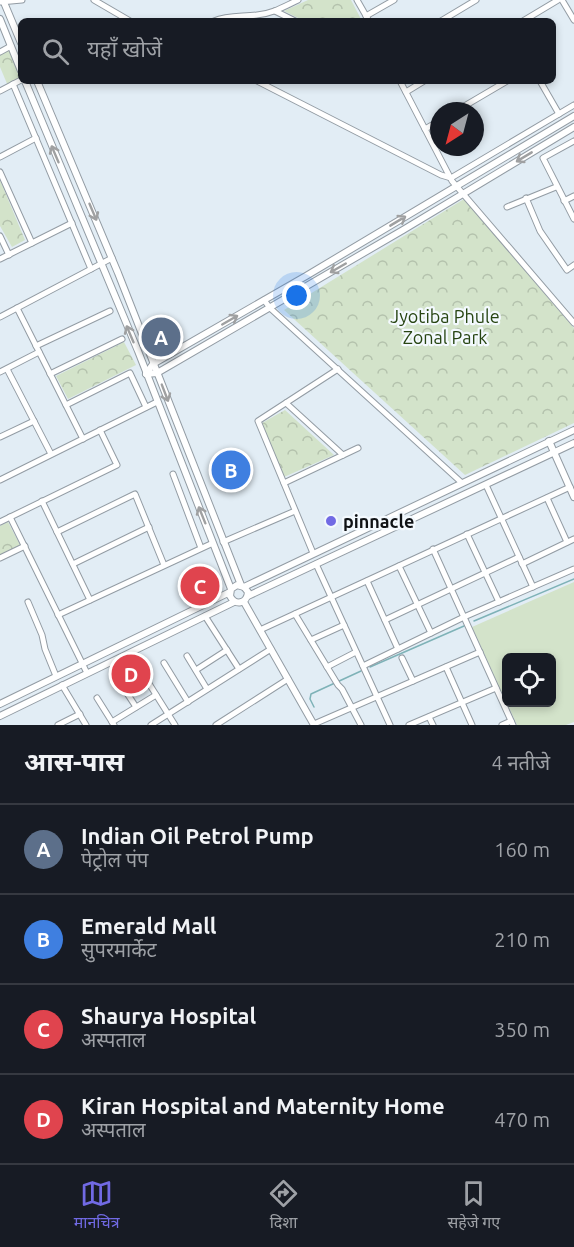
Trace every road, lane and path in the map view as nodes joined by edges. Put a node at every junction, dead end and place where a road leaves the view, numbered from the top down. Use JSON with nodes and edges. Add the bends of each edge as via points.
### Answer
{"nodes":[{"id":1,"x":22,"y":0,"type":"edge"},
{"id":2,"x":94,"y":0,"type":"edge"},
{"id":3,"x":298,"y":0,"type":"edge"},
{"id":4,"x":357,"y":0,"type":"edge"},
{"id":5,"x":394,"y":0,"type":"edge"},
{"id":6,"x":476,"y":0,"type":"edge"},
{"id":7,"x":560,"y":0,"type":"edge"},
{"id":8,"x":2,"y":2,"type":"edge"},
{"id":9,"x":275,"y":11,"type":"junction"},
{"id":10,"x":124,"y":18,"type":"edge"},
{"id":11,"x":222,"y":18,"type":"edge"},
{"id":12,"x":289,"y":18,"type":"edge"},
{"id":13,"x":367,"y":18,"type":"edge"},
{"id":14,"x":369,"y":18,"type":"edge"},
{"id":15,"x":446,"y":18,"type":"edge"},
{"id":16,"x":528,"y":18,"type":"edge"},
{"id":17,"x":0,"y":19,"type":"edge"},
{"id":18,"x":574,"y":20,"type":"edge"},
{"id":19,"x":18,"y":37,"type":"edge"},
{"id":20,"x":11,"y":46,"type":"junction"},
{"id":21,"x":0,"y":52,"type":"edge"},
{"id":22,"x":18,"y":64,"type":"edge"},
{"id":23,"x":18,"y":82,"type":"edge"},
{"id":24,"x":13,"y":84,"type":"junction"},
{"id":25,"x":24,"y":84,"type":"edge"},
{"id":26,"x":38,"y":84,"type":"edge"},
{"id":27,"x":263,"y":84,"type":"edge"},
{"id":28,"x":402,"y":84,"type":"edge"},
{"id":29,"x":419,"y":84,"type":"edge"},
{"id":30,"x":502,"y":84,"type":"edge"},
{"id":31,"x":542,"y":84,"type":"edge"},
{"id":32,"x":0,"y":92,"type":"edge"},
{"id":33,"x":406,"y":92,"type":"junction"},
{"id":34,"x":471,"y":102,"type":"edge"},
{"id":35,"x":574,"y":105,"type":"edge"},
{"id":36,"x":559,"y":114,"type":"junction"},
{"id":37,"x":574,"y":116,"type":"edge"},
{"id":38,"x":430,"y":126,"type":"edge"},
{"id":39,"x":574,"y":127,"type":"edge"},
{"id":40,"x":425,"y":129,"type":"junction"},
{"id":41,"x":36,"y":138,"type":"junction"},
{"id":42,"x":574,"y":141,"type":"edge"},
{"id":43,"x":0,"y":157,"type":"edge"},
{"id":44,"x":0,"y":172,"type":"edge"},
{"id":45,"x":451,"y":178,"type":"junction"},
{"id":46,"x":456,"y":186,"type":"junction"},
{"id":47,"x":556,"y":187,"type":"junction"},
{"id":48,"x":463,"y":194,"type":"junction"},
{"id":49,"x":574,"y":195,"type":"edge"},
{"id":50,"x":526,"y":198,"type":"junction"},
{"id":51,"x":564,"y":201,"type":"junction"},
{"id":52,"x":507,"y":207,"type":"dead end"},
{"id":53,"x":574,"y":219,"type":"edge"},
{"id":54,"x":72,"y":223,"type":"junction"},
{"id":55,"x":0,"y":237,"type":"edge"},
{"id":56,"x":32,"y":243,"type":"junction"},
{"id":57,"x":9,"y":255,"type":"junction"},
{"id":58,"x":112,"y":258,"type":"junction"},
{"id":59,"x":0,"y":259,"type":"edge"},
{"id":60,"x":101,"y":263,"type":"junction"},
{"id":61,"x":574,"y":265,"type":"edge"},
{"id":62,"x":91,"y":268,"type":"junction"},
{"id":63,"x":264,"y":300,"type":"junction"},
{"id":64,"x":16,"y":308,"type":"junction"},
{"id":65,"x":270,"y":308,"type":"junction"},
{"id":66,"x":110,"y":311,"type":"dead end"},
{"id":67,"x":0,"y":317,"type":"edge"},
{"id":68,"x":574,"y":323,"type":"edge"},
{"id":69,"x":214,"y":329,"type":"junction"},
{"id":70,"x":219,"y":338,"type":"junction"},
{"id":71,"x":122,"y":339,"type":"dead end"},
{"id":72,"x":37,"y":349,"type":"junction"},
{"id":73,"x":153,"y":364,"type":"junction"},
{"id":74,"x":7,"y":369,"type":"junction"},
{"id":75,"x":338,"y":369,"type":"junction"},
{"id":76,"x":0,"y":372,"type":"edge"},
{"id":77,"x":157,"y":373,"type":"junction"},
{"id":78,"x":50,"y":374,"type":"junction"},
{"id":79,"x":146,"y":374,"type":"junction"},
{"id":80,"x":157,"y":402,"type":"junction"},
{"id":81,"x":286,"y":403,"type":"junction"},
{"id":82,"x":66,"y":405,"type":"junction"},
{"id":83,"x":146,"y":407,"type":"junction"},
{"id":84,"x":34,"y":421,"type":"junction"},
{"id":85,"x":100,"y":430,"type":"junction"},
{"id":86,"x":574,"y":430,"type":"edge"},
{"id":87,"x":0,"y":437,"type":"edge"},
{"id":88,"x":83,"y":439,"type":"junction"},
{"id":89,"x":549,"y":441,"type":"junction"},
{"id":90,"x":574,"y":443,"type":"edge"},
{"id":91,"x":358,"y":448,"type":"dead end"},
{"id":92,"x":554,"y":452,"type":"junction"},
{"id":93,"x":51,"y":454,"type":"junction"},
{"id":94,"x":343,"y":455,"type":"junction"},
{"id":95,"x":172,"y":474,"type":"dead end"},
{"id":96,"x":0,"y":480,"type":"edge"},
{"id":97,"x":284,"y":483,"type":"junction"},
{"id":98,"x":462,"y":483,"type":"junction"},
{"id":99,"x":486,"y":484,"type":"junction"},
{"id":100,"x":570,"y":487,"type":"junction"},
{"id":101,"x":574,"y":497,"type":"edge"},
{"id":102,"x":547,"y":498,"type":"junction"},
{"id":103,"x":42,"y":501,"type":"junction"},
{"id":104,"x":295,"y":511,"type":"junction"},
{"id":105,"x":10,"y":517,"type":"junction"},
{"id":106,"x":501,"y":518,"type":"junction"},
{"id":107,"x":0,"y":522,"type":"edge"},
{"id":108,"x":149,"y":527,"type":"junction"},
{"id":109,"x":57,"y":532,"type":"junction"},
{"id":110,"x":467,"y":534,"type":"junction"},
{"id":111,"x":574,"y":539,"type":"edge"},
{"id":112,"x":224,"y":542,"type":"junction"},
{"id":113,"x":567,"y":542,"type":"junction"},
{"id":114,"x":213,"y":543,"type":"junction"},
{"id":115,"x":24,"y":546,"type":"junction"},
{"id":116,"x":201,"y":548,"type":"junction"},
{"id":117,"x":433,"y":549,"type":"junction"},
{"id":118,"x":313,"y":553,"type":"junction"},
{"id":119,"x":519,"y":557,"type":"junction"},
{"id":120,"x":0,"y":558,"type":"edge"},
{"id":121,"x":73,"y":564,"type":"junction"},
{"id":122,"x":316,"y":564,"type":"junction"},
{"id":123,"x":522,"y":564,"type":"junction"},
{"id":124,"x":164,"y":565,"type":"junction"},
{"id":125,"x":399,"y":566,"type":"junction"},
{"id":126,"x":574,"y":568,"type":"edge"},
{"id":127,"x":486,"y":573,"type":"junction"},
{"id":128,"x":367,"y":580,"type":"junction"},
{"id":129,"x":242,"y":586,"type":"junction"},
{"id":130,"x":533,"y":587,"type":"junction"},
{"id":131,"x":451,"y":588,"type":"junction"},
{"id":132,"x":231,"y":591,"type":"junction"},
{"id":133,"x":331,"y":597,"type":"junction"},
{"id":134,"x":246,"y":599,"type":"junction"},
{"id":135,"x":90,"y":600,"type":"junction"},
{"id":136,"x":28,"y":602,"type":"dead end"},
{"id":137,"x":234,"y":602,"type":"junction"},
{"id":138,"x":499,"y":602,"type":"junction"},
{"id":139,"x":417,"y":604,"type":"junction"},
{"id":140,"x":295,"y":614,"type":"junction"},
{"id":141,"x":58,"y":615,"type":"junction"},
{"id":142,"x":205,"y":616,"type":"junction"},
{"id":143,"x":464,"y":617,"type":"junction"},
{"id":144,"x":385,"y":620,"type":"junction"},
{"id":145,"x":344,"y":625,"type":"junction"},
{"id":146,"x":260,"y":630,"type":"junction"},
{"id":147,"x":431,"y":633,"type":"junction"},
{"id":148,"x":311,"y":640,"type":"junction"},
{"id":149,"x":271,"y":649,"type":"junction"},
{"id":150,"x":398,"y":649,"type":"junction"},
{"id":151,"x":227,"y":650,"type":"junction"},
{"id":152,"x":356,"y":652,"type":"junction"},
{"id":153,"x":480,"y":652,"type":"junction"},
{"id":154,"x":187,"y":656,"type":"dead end"},
{"id":155,"x":402,"y":658,"type":"dead end"},
{"id":156,"x":164,"y":663,"type":"dead end"},
{"id":157,"x":82,"y":664,"type":"junction"},
{"id":158,"x":363,"y":666,"type":"junction"},
{"id":159,"x":327,"y":667,"type":"junction"},
{"id":160,"x":446,"y":667,"type":"junction"},
{"id":161,"x":239,"y":669,"type":"junction"},
{"id":162,"x":196,"y":670,"type":"junction"},
{"id":163,"x":87,"y":673,"type":"junction"},
{"id":164,"x":143,"y":674,"type":"dead end"},
{"id":165,"x":56,"y":676,"type":"junction"},
{"id":166,"x":288,"y":679,"type":"junction"},
{"id":167,"x":413,"y":681,"type":"junction"},
{"id":168,"x":122,"y":684,"type":"dead end"},
{"id":169,"x":62,"y":685,"type":"junction"},
{"id":170,"x":496,"y":688,"type":"junction"},
{"id":171,"x":207,"y":689,"type":"junction"},
{"id":172,"x":156,"y":695,"type":"junction"},
{"id":173,"x":377,"y":697,"type":"junction"},
{"id":174,"x":97,"y":698,"type":"dead end"},
{"id":175,"x":188,"y":702,"type":"junction"},
{"id":176,"x":462,"y":703,"type":"junction"},
{"id":177,"x":0,"y":704,"type":"edge"},
{"id":178,"x":136,"y":707,"type":"junction"},
{"id":179,"x":351,"y":708,"type":"junction"},
{"id":180,"x":80,"y":714,"type":"junction"},
{"id":181,"x":168,"y":714,"type":"junction"},
{"id":182,"x":0,"y":716,"type":"edge"},
{"id":183,"x":429,"y":717,"type":"junction"},
{"id":184,"x":113,"y":723,"type":"edge"},
{"id":185,"x":512,"y":723,"type":"edge"},
{"id":186,"x":58,"y":725,"type":"edge"},
{"id":187,"x":86,"y":725,"type":"edge"},
{"id":188,"x":151,"y":725,"type":"edge"},
{"id":189,"x":176,"y":725,"type":"edge"},
{"id":190,"x":216,"y":725,"type":"edge"},
{"id":191,"x":314,"y":725,"type":"edge"},
{"id":192,"x":362,"y":725,"type":"edge"},
{"id":193,"x":390,"y":725,"type":"edge"},
{"id":194,"x":409,"y":725,"type":"edge"},
{"id":195,"x":432,"y":725,"type":"edge"},
{"id":196,"x":472,"y":725,"type":"edge"},
{"id":197,"x":502,"y":725,"type":"edge"}],
"edges":[{"from":1,"to":8,"type":"street"},
{"from":2,"to":10,"type":"street"},
{"from":3,"to":9,"type":"street"},
{"from":4,"to":13,"type":"street"},
{"from":5,"to":14,"type":"street"},
{"from":6,"to":15,"type":"street"},
{"from":7,"to":16,"type":"street"},
{"from":7,"to":18,"type":"street"},
{"from":8,"to":19,"type":"street"},
{"from":9,"to":11,"type":"street"},
{"from":9,"to":12,"type":"street"},
{"from":17,"to":20,"type":"street"},
{"from":20,"to":21,"type":"street"},
{"from":20,"to":22,"type":"street"},
{"from":23,"to":24,"type":"street"},
{"from":24,"to":32,"type":"street"},
{"from":24,"to":41,"type":"street"},
{"from":60,"to":25,"type":"street","one_way":true},
{"from":26,"to":58,"type":"street","one_way":true},
{"from":27,"to":45,"type":"street"},
{"from":28,"to":33,"type":"street"},
{"from":29,"to":33,"type":"street"},
{"from":30,"to":34,"type":"street"},
{"from":31,"to":36,"type":"street"},
{"from":33,"to":40,"type":"street"},
{"from":35,"to":36,"type":"street"},
{"from":36,"to":45,"type":"street"},
{"from":37,"to":46,"type":"street"},
{"from":38,"to":40,"type":"street"},
{"from":39,"to":48,"type":"street","one_way":true},
{"from":40,"to":45,"type":"street"},
{"from":41,"to":43,"type":"street"},
{"from":41,"to":54,"type":"street"},
{"from":42,"to":47,"type":"street","via":[[543,158]]},
{"from":44,"to":56,"type":"street"},
{"from":45,"to":46,"type":"street"},
{"from":46,"to":48,"type":"street"},
{"from":63,"to":46,"type":"street","one_way":true},
{"from":47,"to":50,"type":"street"},
{"from":47,"to":51,"type":"street"},
{"from":48,"to":65,"type":"street","one_way":true},
{"from":48,"to":68,"type":"street"},
{"from":49,"to":51,"type":"street"},
{"from":50,"to":52,"type":"street"},
{"from":50,"to":61,"type":"street","via":[[540,231],[567,270]]},
{"from":51,"to":53,"type":"street"},
{"from":54,"to":56,"type":"street"},
{"from":54,"to":62,"type":"street"},
{"from":55,"to":57,"type":"street"},
{"from":56,"to":57,"type":"street"},
{"from":57,"to":59,"type":"street"},
{"from":58,"to":60,"type":"street"},
{"from":58,"to":73,"type":"street"},
{"from":60,"to":62,"type":"street"},
{"from":79,"to":60,"type":"street","one_way":true},
{"from":62,"to":64,"type":"street"},
{"from":63,"to":65,"type":"street"},
{"from":69,"to":63,"type":"street","one_way":true},
{"from":64,"to":67,"type":"street"},
{"from":64,"to":72,"type":"street"},
{"from":65,"to":70,"type":"street"},
{"from":65,"to":75,"type":"street"},
{"from":66,"to":72,"type":"street"},
{"from":69,"to":70,"type":"street"},
{"from":69,"to":73,"type":"street"},
{"from":70,"to":77,"type":"street"},
{"from":71,"to":78,"type":"street"},
{"from":72,"to":74,"type":"street"},
{"from":72,"to":78,"type":"street"},
{"from":73,"to":77,"type":"street"},
{"from":73,"to":79,"type":"street"},
{"from":74,"to":76,"type":"street"},
{"from":74,"to":84,"type":"street"},
{"from":75,"to":81,"type":"street"},
{"from":75,"to":98,"type":"street"},
{"from":77,"to":79,"type":"street"},
{"from":77,"to":112,"type":"street","one_way":true},
{"from":78,"to":82,"type":"street"},
{"from":79,"to":80,"type":"street"},
{"from":80,"to":83,"type":"street"},
{"from":114,"to":80,"type":"street","one_way":true},
{"from":81,"to":94,"type":"street"},
{"from":81,"to":97,"type":"street","via":[[258,421]]},
{"from":82,"to":83,"type":"street","via":[[130,373]]},
{"from":82,"to":88,"type":"street"},
{"from":83,"to":85,"type":"street"},
{"from":84,"to":87,"type":"street"},
{"from":84,"to":93,"type":"street"},
{"from":85,"to":88,"type":"street"},
{"from":85,"to":103,"type":"street","via":[[117,465]]},
{"from":86,"to":89,"type":"street"},
{"from":88,"to":93,"type":"street"},
{"from":89,"to":92,"type":"street"},
{"from":89,"to":98,"type":"street"},
{"from":90,"to":92,"type":"street"},
{"from":91,"to":94,"type":"street"},
{"from":92,"to":99,"type":"street"},
{"from":92,"to":100,"type":"street"},
{"from":93,"to":96,"type":"street"},
{"from":94,"to":97,"type":"street"},
{"from":95,"to":116,"type":"street"},
{"from":97,"to":104,"type":"street"},
{"from":98,"to":118,"type":"street"},
{"from":99,"to":106,"type":"street"},
{"from":99,"to":122,"type":"street"},
{"from":100,"to":101,"type":"street"},
{"from":100,"to":102,"type":"street"},
{"from":102,"to":106,"type":"street"},
{"from":102,"to":113,"type":"street"},
{"from":103,"to":105,"type":"street"},
{"from":103,"to":109,"type":"street"},
{"from":104,"to":112,"type":"street"},
{"from":104,"to":118,"type":"street"},
{"from":105,"to":107,"type":"street"},
{"from":105,"to":115,"type":"street"},
{"from":106,"to":110,"type":"street"},
{"from":106,"to":119,"type":"street"},
{"from":108,"to":109,"type":"street","via":[[135,494]]},
{"from":108,"to":121,"type":"street"},
{"from":108,"to":124,"type":"street"},
{"from":109,"to":121,"type":"street"},
{"from":110,"to":117,"type":"street"},
{"from":110,"to":127,"type":"street"},
{"from":111,"to":113,"type":"street"},
{"from":112,"to":129,"type":"street"},
{"from":113,"to":123,"type":"street"},
{"from":114,"to":116,"type":"street"},
{"from":114,"to":132,"type":"street"},
{"from":115,"to":120,"type":"street"},
{"from":115,"to":141,"type":"street"},
{"from":116,"to":124,"type":"street"},
{"from":117,"to":125,"type":"street"},
{"from":117,"to":131,"type":"street"},
{"from":118,"to":129,"type":"street"},
{"from":119,"to":123,"type":"street"},
{"from":119,"to":127,"type":"street"},
{"from":121,"to":135,"type":"street"},
{"from":122,"to":133,"type":"street"},
{"from":122,"to":134,"type":"street"},
{"from":123,"to":130,"type":"street"},
{"from":124,"to":135,"type":"street"},
{"from":125,"to":128,"type":"street"},
{"from":125,"to":139,"type":"street"},
{"from":126,"to":130,"type":"street"},
{"from":127,"to":131,"type":"street"},
{"from":127,"to":138,"type":"street"},
{"from":128,"to":133,"type":"street"},
{"from":128,"to":144,"type":"street"},
{"from":129,"to":132,"type":"street"},
{"from":129,"to":134,"type":"street","via":[[247,591]]},
{"from":130,"to":138,"type":"street"},
{"from":131,"to":139,"type":"street"},
{"from":131,"to":143,"type":"street"},
{"from":132,"to":137,"type":"street"},
{"from":132,"to":157,"type":"street"},
{"from":133,"to":140,"type":"street"},
{"from":133,"to":145,"type":"street"},
{"from":134,"to":137,"type":"street"},
{"from":134,"to":146,"type":"street"},
{"from":135,"to":141,"type":"street"},
{"from":136,"to":165,"type":"street"},
{"from":137,"to":142,"type":"street"},
{"from":138,"to":143,"type":"street"},
{"from":139,"to":144,"type":"street"},
{"from":139,"to":147,"type":"street"},
{"from":140,"to":146,"type":"street"},
{"from":140,"to":148,"type":"street"},
{"from":141,"to":157,"type":"street"},
{"from":142,"to":151,"type":"street"},
{"from":142,"to":163,"type":"street"},
{"from":143,"to":147,"type":"street"},
{"from":143,"to":153,"type":"street"},
{"from":144,"to":150,"type":"street"},
{"from":145,"to":148,"type":"street"},
{"from":145,"to":152,"type":"street"},
{"from":146,"to":149,"type":"street"},
{"from":147,"to":150,"type":"street"},
{"from":148,"to":159,"type":"street"},
{"from":149,"to":161,"type":"street"},
{"from":149,"to":166,"type":"street"},
{"from":150,"to":158,"type":"street"},
{"from":151,"to":161,"type":"street"},
{"from":151,"to":162,"type":"street"},
{"from":152,"to":158,"type":"street"},
{"from":152,"to":159,"type":"street"},
{"from":153,"to":160,"type":"street"},
{"from":153,"to":170,"type":"street"},
{"from":154,"to":162,"type":"street"},
{"from":155,"to":167,"type":"street"},
{"from":156,"to":175,"type":"street"},
{"from":157,"to":163,"type":"street"},
{"from":157,"to":165,"type":"street"},
{"from":158,"to":173,"type":"street"},
{"from":159,"to":179,"type":"street"},
{"from":160,"to":167,"type":"street"},
{"from":160,"to":176,"type":"street"},
{"from":161,"to":171,"type":"street"},
{"from":162,"to":171,"type":"street"},
{"from":163,"to":169,"type":"street"},
{"from":164,"to":172,"type":"street"},
{"from":165,"to":177,"type":"street"},
{"from":166,"to":190,"type":"street"},
{"from":166,"to":191,"type":"street"},
{"from":167,"to":173,"type":"street"},
{"from":168,"to":178,"type":"street"},
{"from":169,"to":180,"type":"street"},
{"from":169,"to":182,"type":"street"},
{"from":170,"to":176,"type":"street"},
{"from":170,"to":185,"type":"street"},
{"from":171,"to":175,"type":"street"},
{"from":172,"to":178,"type":"street"},
{"from":172,"to":181,"type":"street"},
{"from":173,"to":179,"type":"street"},
{"from":173,"to":193,"type":"street"},
{"from":174,"to":184,"type":"street"},
{"from":175,"to":181,"type":"street"},
{"from":176,"to":183,"type":"street"},
{"from":176,"to":196,"type":"street"},
{"from":178,"to":184,"type":"street"},
{"from":179,"to":191,"type":"street"},
{"from":179,"to":192,"type":"street"},
{"from":180,"to":186,"type":"street"},
{"from":180,"to":187,"type":"street"},
{"from":181,"to":188,"type":"street"},
{"from":181,"to":189,"type":"street"},
{"from":183,"to":194,"type":"street"},
{"from":183,"to":195,"type":"street"},
{"from":185,"to":197,"type":"street"}]}
